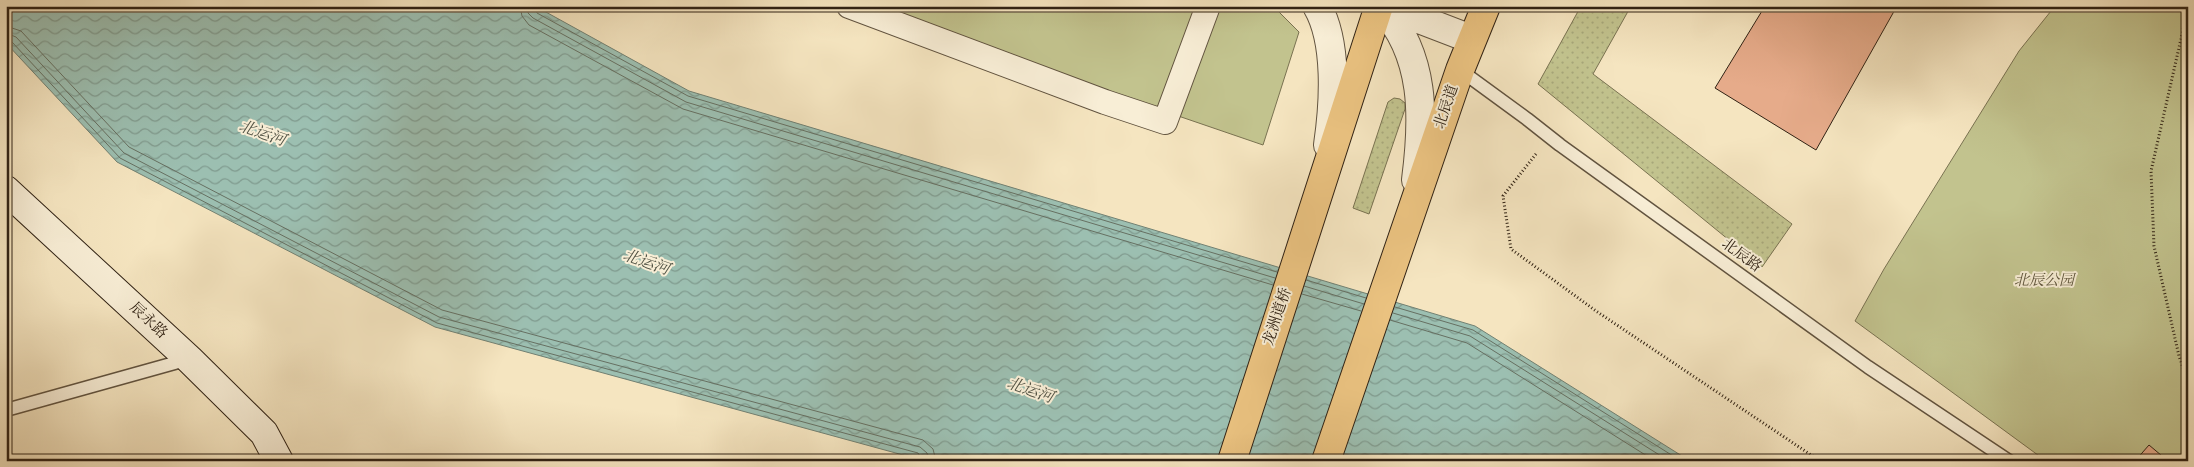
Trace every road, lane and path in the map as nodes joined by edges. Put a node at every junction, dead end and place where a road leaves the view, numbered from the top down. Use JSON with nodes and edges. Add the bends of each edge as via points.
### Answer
{"nodes":[{"id":1,"x":849,"y":6,"type":"edge"},
{"id":2,"x":1208,"y":6,"type":"edge"},
{"id":3,"x":1317,"y":6,"type":"edge"},
{"id":4,"x":1382,"y":6,"type":"edge"},
{"id":5,"x":1432,"y":6,"type":"edge"},
{"id":6,"x":2188,"y":8,"type":"edge"},
{"id":7,"x":1478,"y":23,"type":"edge"},
{"id":8,"x":1460,"y":70,"type":"junction"},
{"id":9,"x":1549,"y":136,"type":"junction"},
{"id":10,"x":1324,"y":173,"type":"junction"},
{"id":11,"x":6,"y":190,"type":"edge"},
{"id":12,"x":1412,"y":209,"type":"junction"},
{"id":13,"x":189,"y":360,"type":"junction"},
{"id":14,"x":2188,"y":382,"type":"edge"},
{"id":15,"x":6,"y":410,"type":"edge"},
{"id":16,"x":279,"y":461,"type":"edge"},
{"id":17,"x":1232,"y":461,"type":"edge"},
{"id":18,"x":1326,"y":461,"type":"edge"},
{"id":19,"x":1820,"y":461,"type":"edge"},
{"id":20,"x":2009,"y":461,"type":"edge"}],
"edges":[{"from":1,"to":2,"type":"street","via":[[1166,122]]},
{"from":3,"to":10,"type":"street","via":[[1327,29],[1331,62],[1330,123]]},
{"from":4,"to":7,"type":"street"},
{"from":4,"to":10,"type":"main road"},
{"from":4,"to":12,"type":"street","via":[[1402,32],[1412,52],[1418,79],[1421,130]]},
{"from":5,"to":7,"type":"street"},
{"from":6,"to":14,"type":"path","via":[[2151,171],[2154,246]]},
{"from":7,"to":8,"type":"main road","name":"北辰道"},
{"from":8,"to":9,"type":"lane","name":"北辰路"},
{"from":8,"to":12,"type":"main road","name":"北辰道"},
{"from":9,"to":19,"type":"path","via":[[1504,196],[1511,249],[1596,312]]},
{"from":9,"to":20,"type":"lane","name":"北辰路","via":[[1868,367]]},
{"from":10,"to":17,"type":"main road","name":"龙洲道桥"},
{"from":11,"to":13,"type":"street","name":"辰永路"},
{"from":12,"to":18,"type":"main road"},
{"from":13,"to":15,"type":"lane"},
{"from":13,"to":16,"type":"street","name":"辰永路","via":[[264,433]]}]}
